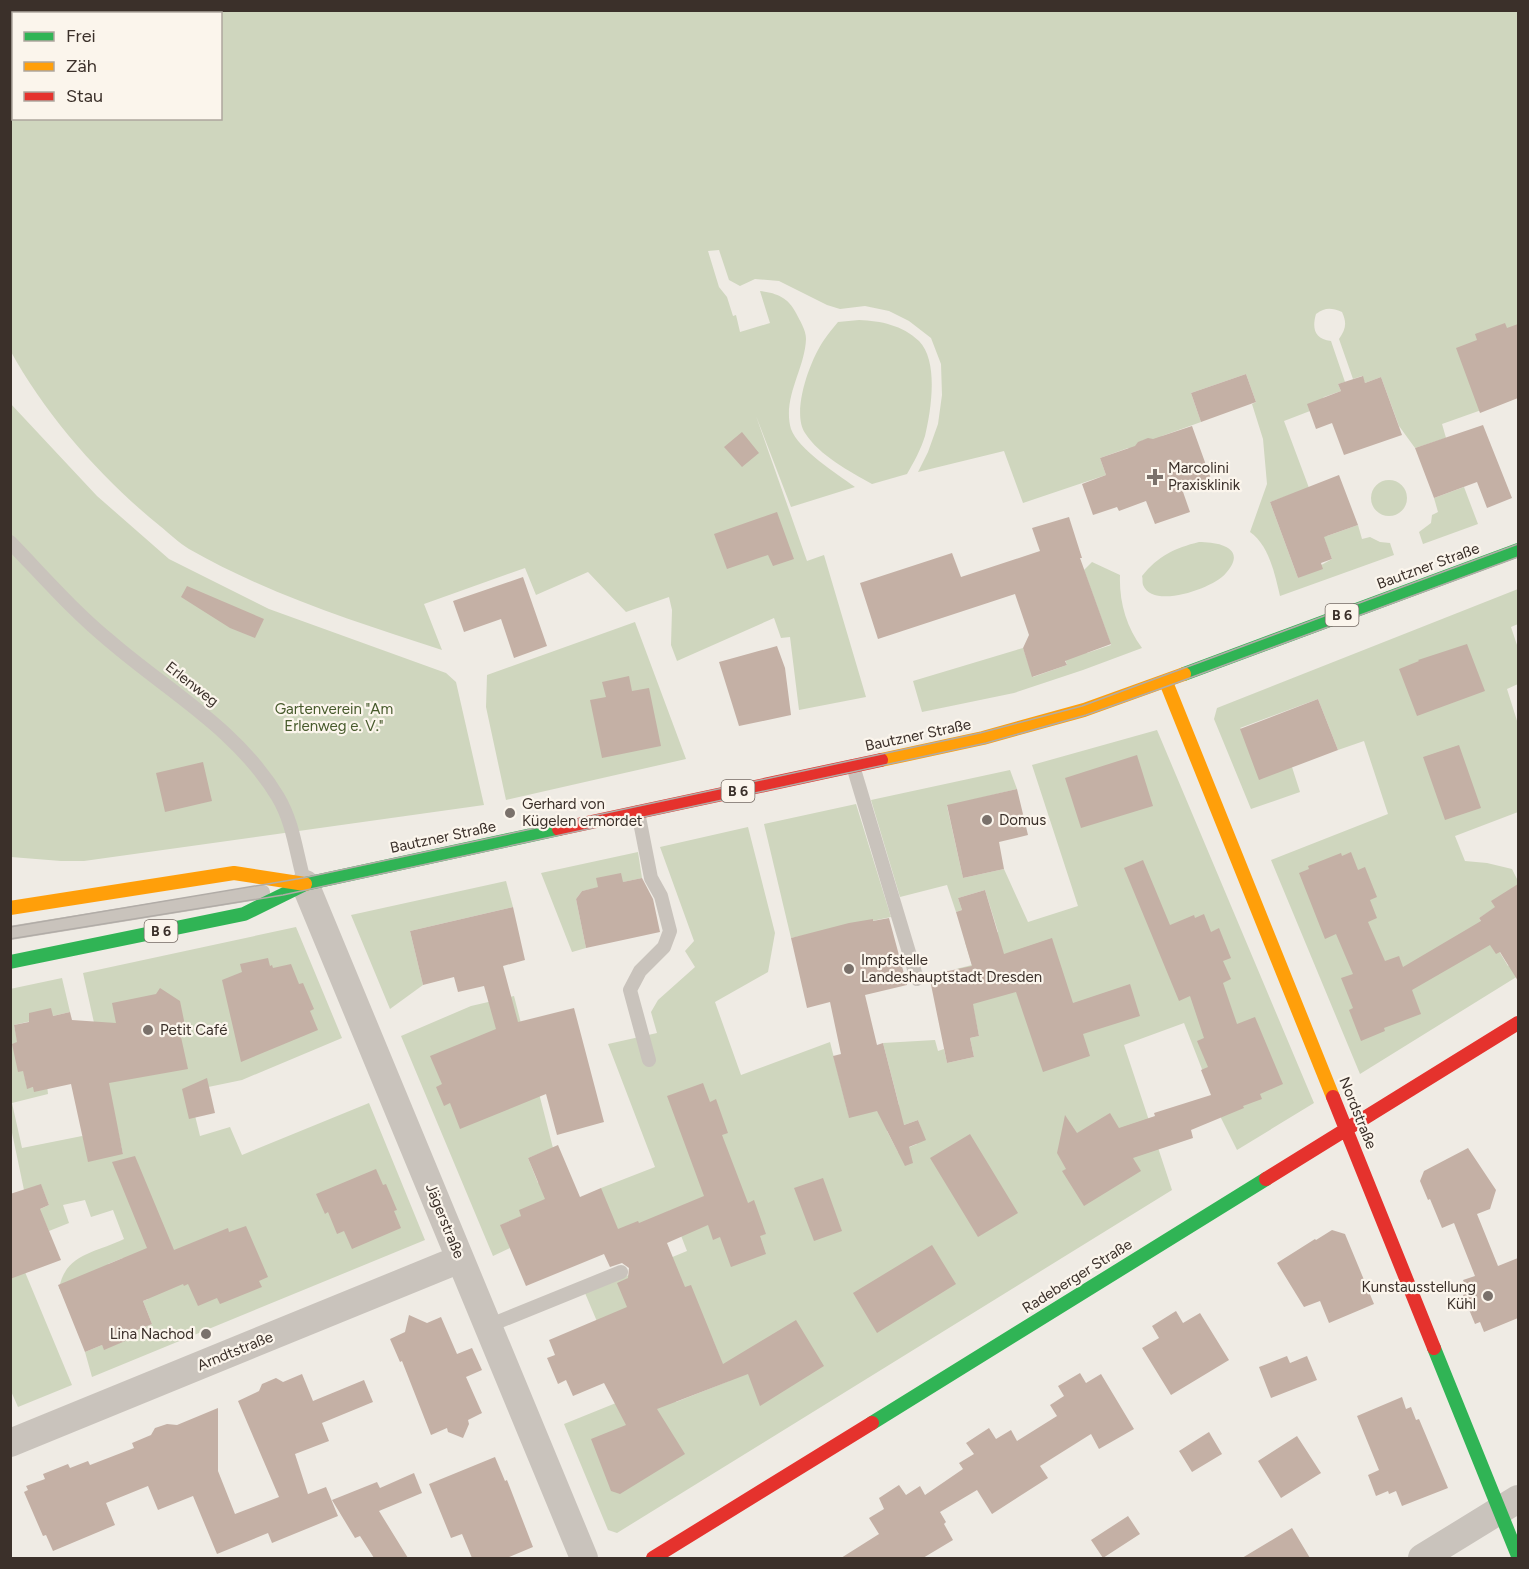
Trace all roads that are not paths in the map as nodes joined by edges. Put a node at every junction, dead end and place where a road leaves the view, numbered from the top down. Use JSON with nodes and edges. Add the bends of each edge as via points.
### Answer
{"nodes":[{"id":1,"x":10,"y":542,"type":"edge"},
{"id":2,"x":1518,"y":550,"type":"edge"},
{"id":3,"x":1166,"y":682,"type":"junction"},
{"id":4,"x":853,"y":766,"type":"junction"},
{"id":5,"x":638,"y":812,"type":"junction"},
{"id":6,"x":305,"y":884,"type":"junction"},
{"id":7,"x":10,"y":897,"type":"edge"},
{"id":8,"x":47,"y":902,"type":"junction"},
{"id":9,"x":10,"y":908,"type":"edge"},
{"id":10,"x":10,"y":933,"type":"edge"},
{"id":11,"x":10,"y":962,"type":"edge"},
{"id":12,"x":917,"y":979,"type":"dead end"},
{"id":13,"x":1518,"y":1023,"type":"edge"},
{"id":14,"x":649,"y":1060,"type":"dead end"},
{"id":15,"x":1347,"y":1129,"type":"junction"},
{"id":16,"x":460,"y":1259,"type":"junction"},
{"id":17,"x":621,"y":1272,"type":"dead end"},
{"id":18,"x":488,"y":1326,"type":"junction"},
{"id":19,"x":10,"y":1443,"type":"edge"},
{"id":20,"x":1509,"y":1505,"type":"edge"},
{"id":21,"x":1518,"y":1556,"type":"edge"},
{"id":22,"x":584,"y":1558,"type":"edge"},
{"id":23,"x":653,"y":1558,"type":"edge"},
{"id":24,"x":1422,"y":1558,"type":"edge"}],
"edges":[{"from":1,"to":6,"type":"lane","name":"Erlenweg","via":[[111,643],[200,710],[248,755],[286,814]]},
{"from":2,"to":3,"type":"street","name":"Bautzner Straße","number":"B 6"},
{"from":3,"to":4,"type":"street","name":"Bautzner Straße","number":"B 6","via":[[983,738]]},
{"from":3,"to":15,"type":"street","name":"Nordstraße"},
{"from":4,"to":5,"type":"street","name":"Bautzner Straße","number":"B 6"},
{"from":4,"to":12,"type":"lane"},
{"from":5,"to":6,"type":"street","name":"Bautzner Straße","number":"B 6"},
{"from":5,"to":14,"type":"lane","via":[[651,878],[661,896],[670,931],[664,947],[640,970],[630,990]]},
{"from":6,"to":8,"type":"street","name":"Bautzner Straße","number":"B 6","via":[[234,873]]},
{"from":6,"to":10,"type":"lane"},
{"from":6,"to":11,"type":"street","name":"Bautzner Straße","number":"B 6","via":[[244,914]]},
{"from":6,"to":16,"type":"street","name":"Jägerstraße"},
{"from":7,"to":8,"type":"street"},
{"from":8,"to":9,"type":"street","name":"Bautzner Straße","number":"B 6"},
{"from":13,"to":15,"type":"street","name":"Radeberger Straße"},
{"from":15,"to":20,"type":"street","name":"Nordstraße"},
{"from":15,"to":23,"type":"street","name":"Radeberger Straße"},
{"from":16,"to":18,"type":"street","name":"Jägerstraße"},
{"from":16,"to":19,"type":"street","name":"Arndtstraße"},
{"from":17,"to":18,"type":"lane"},
{"from":18,"to":22,"type":"street","name":"Jägerstraße"},
{"from":20,"to":21,"type":"street","name":"Nordstraße"},
{"from":20,"to":24,"type":"street"}]}
